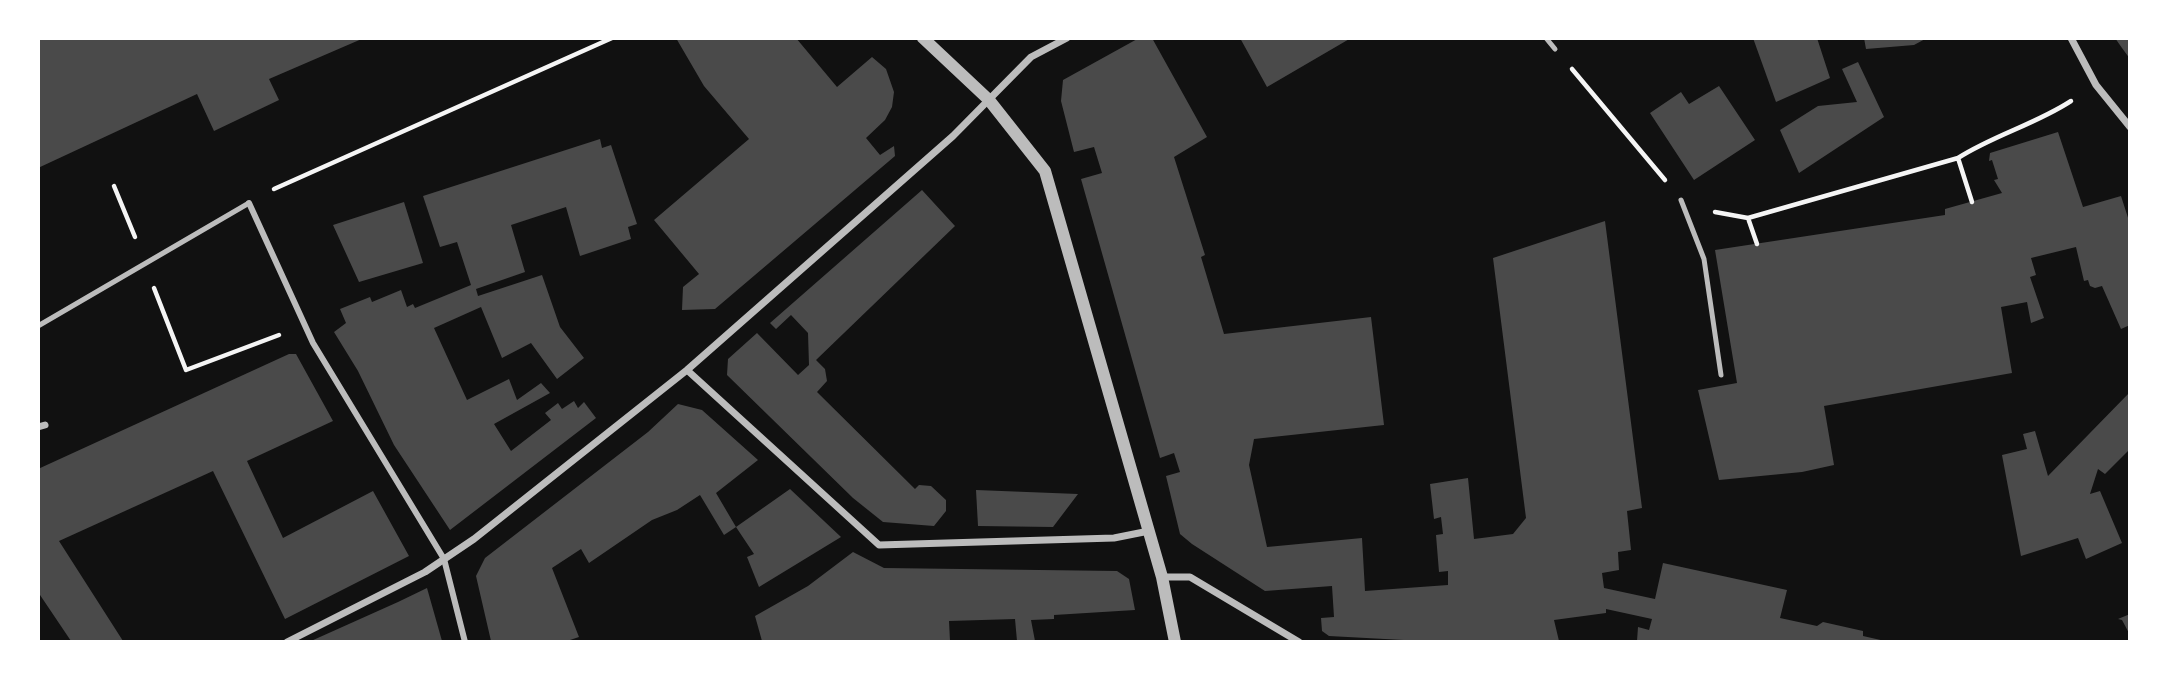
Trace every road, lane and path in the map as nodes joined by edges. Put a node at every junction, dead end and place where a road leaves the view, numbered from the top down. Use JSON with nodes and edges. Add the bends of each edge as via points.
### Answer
{"nodes":[{"id":1,"x":612,"y":38,"type":"edge"},
{"id":2,"x":923,"y":38,"type":"edge"},
{"id":3,"x":1066,"y":38,"type":"edge"},
{"id":4,"x":1546,"y":38,"type":"edge"},
{"id":5,"x":2071,"y":38,"type":"edge"},
{"id":6,"x":1555,"y":49,"type":"joint"},
{"id":7,"x":2096,"y":85,"type":"junction"},
{"id":8,"x":989,"y":100,"type":"junction"},
{"id":9,"x":2130,"y":127,"type":"edge"},
{"id":10,"x":1958,"y":158,"type":"junction"},
{"id":11,"x":114,"y":186,"type":"dead end"},
{"id":12,"x":1681,"y":200,"type":"junction"},
{"id":13,"x":1972,"y":202,"type":"dead end"},
{"id":14,"x":249,"y":203,"type":"junction"},
{"id":15,"x":1748,"y":218,"type":"junction"},
{"id":16,"x":1757,"y":244,"type":"dead end"},
{"id":17,"x":145,"y":264,"type":"junction"},
{"id":18,"x":304,"y":325,"type":"junction"},
{"id":19,"x":38,"y":326,"type":"edge"},
{"id":20,"x":687,"y":370,"type":"junction"},
{"id":21,"x":1721,"y":375,"type":"dead end"},
{"id":22,"x":1149,"y":531,"type":"junction"},
{"id":23,"x":444,"y":559,"type":"junction"},
{"id":24,"x":1162,"y":578,"type":"junction"},
{"id":25,"x":287,"y":642,"type":"edge"},
{"id":26,"x":465,"y":642,"type":"edge"},
{"id":27,"x":1175,"y":642,"type":"edge"},
{"id":28,"x":1299,"y":642,"type":"edge"}],
"edges":[{"from":1,"to":14,"type":"path"},
{"from":2,"to":8,"type":"street"},
{"from":3,"to":8,"type":"street","via":[[1031,57]]},
{"from":4,"to":6,"type":"lane"},
{"from":5,"to":7,"type":"street"},
{"from":6,"to":12,"type":"path"},
{"from":7,"to":9,"type":"street"},
{"from":7,"to":10,"type":"path","via":[[2048,116]]},
{"from":8,"to":20,"type":"street"},
{"from":8,"to":22,"type":"street","via":[[1045,171]]},
{"from":10,"to":13,"type":"path"},
{"from":10,"to":15,"type":"path"},
{"from":11,"to":17,"type":"path"},
{"from":12,"to":15,"type":"path"},
{"from":12,"to":21,"type":"lane","via":[[1704,259]]},
{"from":14,"to":17,"type":"lane"},
{"from":14,"to":18,"type":"street"},
{"from":15,"to":16,"type":"path"},
{"from":17,"to":18,"type":"path","via":[[186,370]]},
{"from":17,"to":19,"type":"lane"},
{"from":18,"to":23,"type":"street"},
{"from":20,"to":22,"type":"street","via":[[879,545],[1114,538]]},
{"from":20,"to":23,"type":"street"},
{"from":22,"to":24,"type":"street"},
{"from":23,"to":25,"type":"street"},
{"from":23,"to":26,"type":"street"},
{"from":24,"to":27,"type":"street"},
{"from":24,"to":28,"type":"street","via":[[1190,578]]}]}
